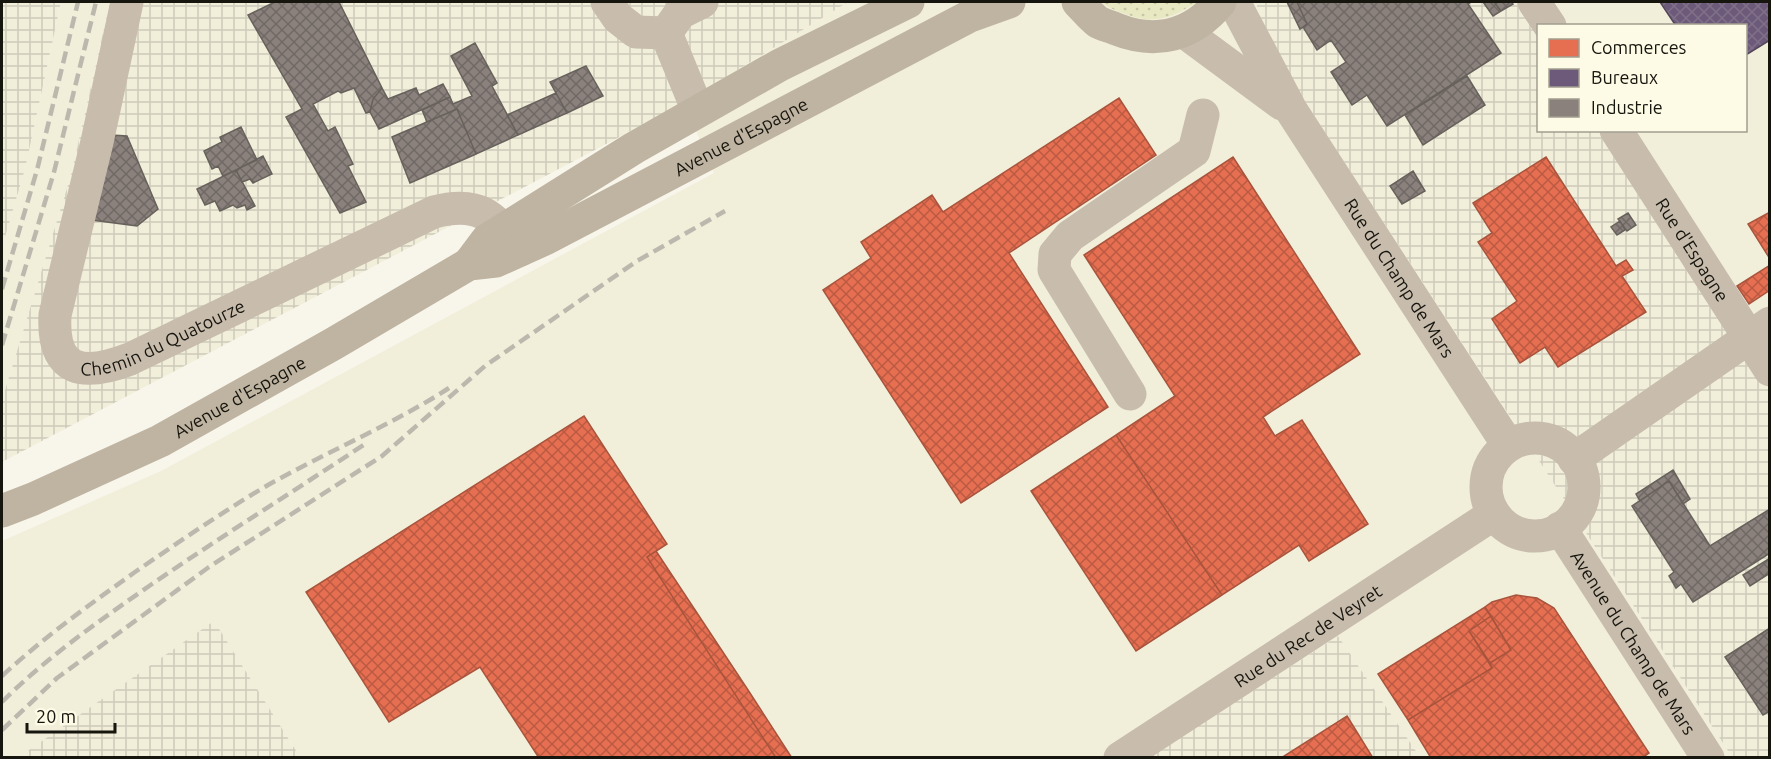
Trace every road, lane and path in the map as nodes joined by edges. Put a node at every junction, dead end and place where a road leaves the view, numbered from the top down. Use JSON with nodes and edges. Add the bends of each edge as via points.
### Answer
{"nodes":[{"id":1,"x":127,"y":2,"type":"edge"},
{"id":2,"x":607,"y":2,"type":"edge"},
{"id":3,"x":702,"y":2,"type":"edge"},
{"id":4,"x":907,"y":2,"type":"edge"},
{"id":5,"x":1010,"y":2,"type":"edge"},
{"id":6,"x":1078,"y":2,"type":"edge"},
{"id":7,"x":1220,"y":2,"type":"edge"},
{"id":8,"x":1234,"y":2,"type":"edge"},
{"id":9,"x":1534,"y":2,"type":"edge"},
{"id":10,"x":1549,"y":24,"type":"edge"},
{"id":11,"x":1183,"y":31,"type":"junction"},
{"id":12,"x":666,"y":33,"type":"junction"},
{"id":13,"x":1291,"y":110,"type":"junction"},
{"id":14,"x":698,"y":111,"type":"junction"},
{"id":15,"x":1203,"y":115,"type":"dead end"},
{"id":16,"x":1617,"y":132,"type":"edge"},
{"id":17,"x":511,"y":240,"type":"junction"},
{"id":18,"x":1759,"y":330,"type":"edge"},
{"id":19,"x":1770,"y":370,"type":"edge"},
{"id":20,"x":1130,"y":394,"type":"dead end"},
{"id":21,"x":1508,"y":446,"type":"junction"},
{"id":22,"x":1574,"y":459,"type":"junction"},
{"id":23,"x":2,"y":511,"type":"edge"},
{"id":24,"x":1494,"y":514,"type":"junction"},
{"id":25,"x":1560,"y":528,"type":"junction"},
{"id":26,"x":1120,"y":758,"type":"edge"},
{"id":27,"x":1708,"y":758,"type":"edge"}],
"edges":[{"from":1,"to":17,"type":"street","name":"Chemin du Quatourze","via":[[55,315],[58,352],[70,363],[86,369],[105,369],[130,359],[434,212],[472,208],[488,216]]},
{"from":2,"to":12,"type":"street","via":[[618,18],[636,32]]},
{"from":3,"to":12,"type":"street","via":[[680,13]]},
{"from":4,"to":14,"type":"main road","name":"Avenue d'Espagne"},
{"from":5,"to":17,"type":"main road","name":"Avenue d'Espagne","via":[[970,16],[623,199]]},
{"from":6,"to":11,"type":"main road","via":[[1097,21],[1135,37]]},
{"from":7,"to":11,"type":"main road","via":[[1209,16]]},
{"from":8,"to":13,"type":"street","name":"Rue du Champ de Mars"},
{"from":9,"to":10,"type":"street"},
{"from":11,"to":13,"type":"street","name":"Rue du Champ de Mars"},
{"from":12,"to":14,"type":"street"},
{"from":13,"to":21,"type":"street","name":"Rue du Champ de Mars"},
{"from":14,"to":17,"type":"main road","name":"Avenue d'Espagne","via":[[634,148]]},
{"from":15,"to":20,"type":"street","via":[[1194,151],[1070,236],[1055,254],[1054,270]]},
{"from":16,"to":18,"type":"street","name":"Rue d'Espagne"},
{"from":17,"to":23,"type":"main road","name":"Avenue d'Espagne","via":[[496,261],[470,264],[160,441]]},
{"from":18,"to":19,"type":"street","name":"Rue d'Espagne"},
{"from":18,"to":22,"type":"street"},
{"from":21,"to":22,"type":"street","via":[[1523,438],[1536,437],[1555,441]]},
{"from":21,"to":24,"type":"street","via":[[1494,459],[1486,479],[1486,494]]},
{"from":22,"to":25,"type":"street","via":[[1582,474],[1584,492],[1579,510]]},
{"from":24,"to":25,"type":"street","via":[[1506,527],[1528,535],[1541,536]]},
{"from":24,"to":26,"type":"street","name":"Rue du Rec de Veyret"},
{"from":25,"to":27,"type":"street","name":"Avenue du Champ de Mars"}]}
